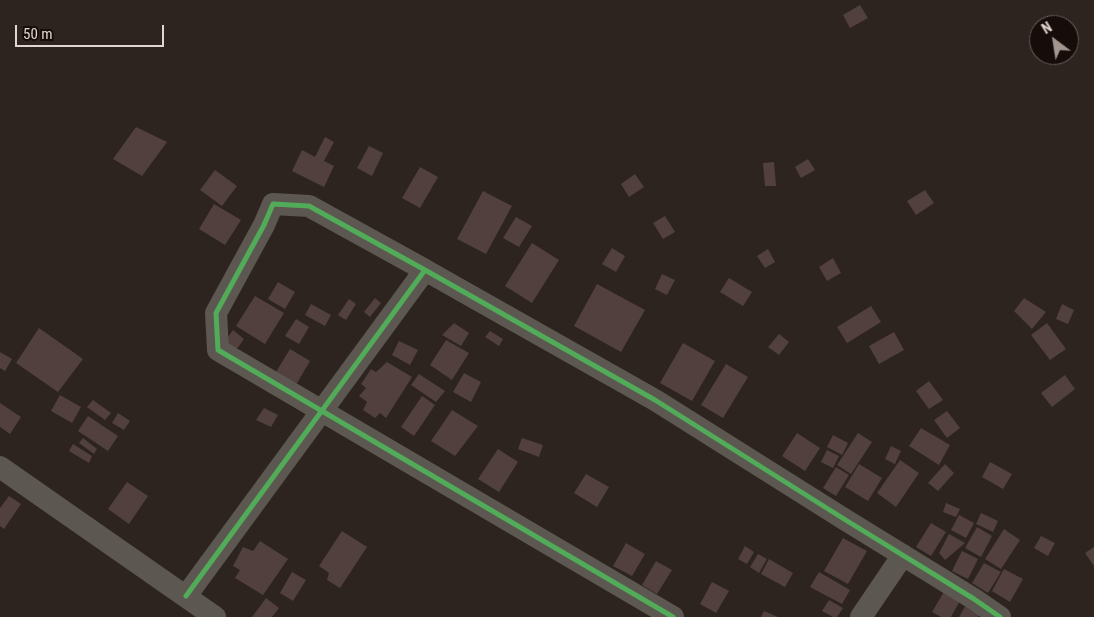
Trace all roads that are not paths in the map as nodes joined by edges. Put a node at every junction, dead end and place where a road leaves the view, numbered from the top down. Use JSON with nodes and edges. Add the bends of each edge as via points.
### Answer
{"nodes":[{"id":1,"x":425,"y":270,"type":"junction"},
{"id":2,"x":322,"y":410,"type":"junction"},
{"id":3,"x":0,"y":467,"type":"edge"},
{"id":4,"x":903,"y":555,"type":"junction"},
{"id":5,"x":186,"y":596,"type":"junction"},
{"id":6,"x":215,"y":617,"type":"edge"},
{"id":7,"x":673,"y":617,"type":"edge"},
{"id":8,"x":861,"y":617,"type":"edge"},
{"id":9,"x":1000,"y":617,"type":"edge"}],
"edges":[{"from":1,"to":2,"type":"street"},
{"from":1,"to":2,"type":"street","via":[[309,206],[273,204],[216,314],[218,350]]},
{"from":1,"to":4,"type":"street","via":[[655,400]]},
{"from":2,"to":5,"type":"street"},
{"from":2,"to":7,"type":"street"},
{"from":3,"to":5,"type":"street"},
{"from":4,"to":8,"type":"street"},
{"from":4,"to":9,"type":"street"},
{"from":5,"to":6,"type":"street"}]}
